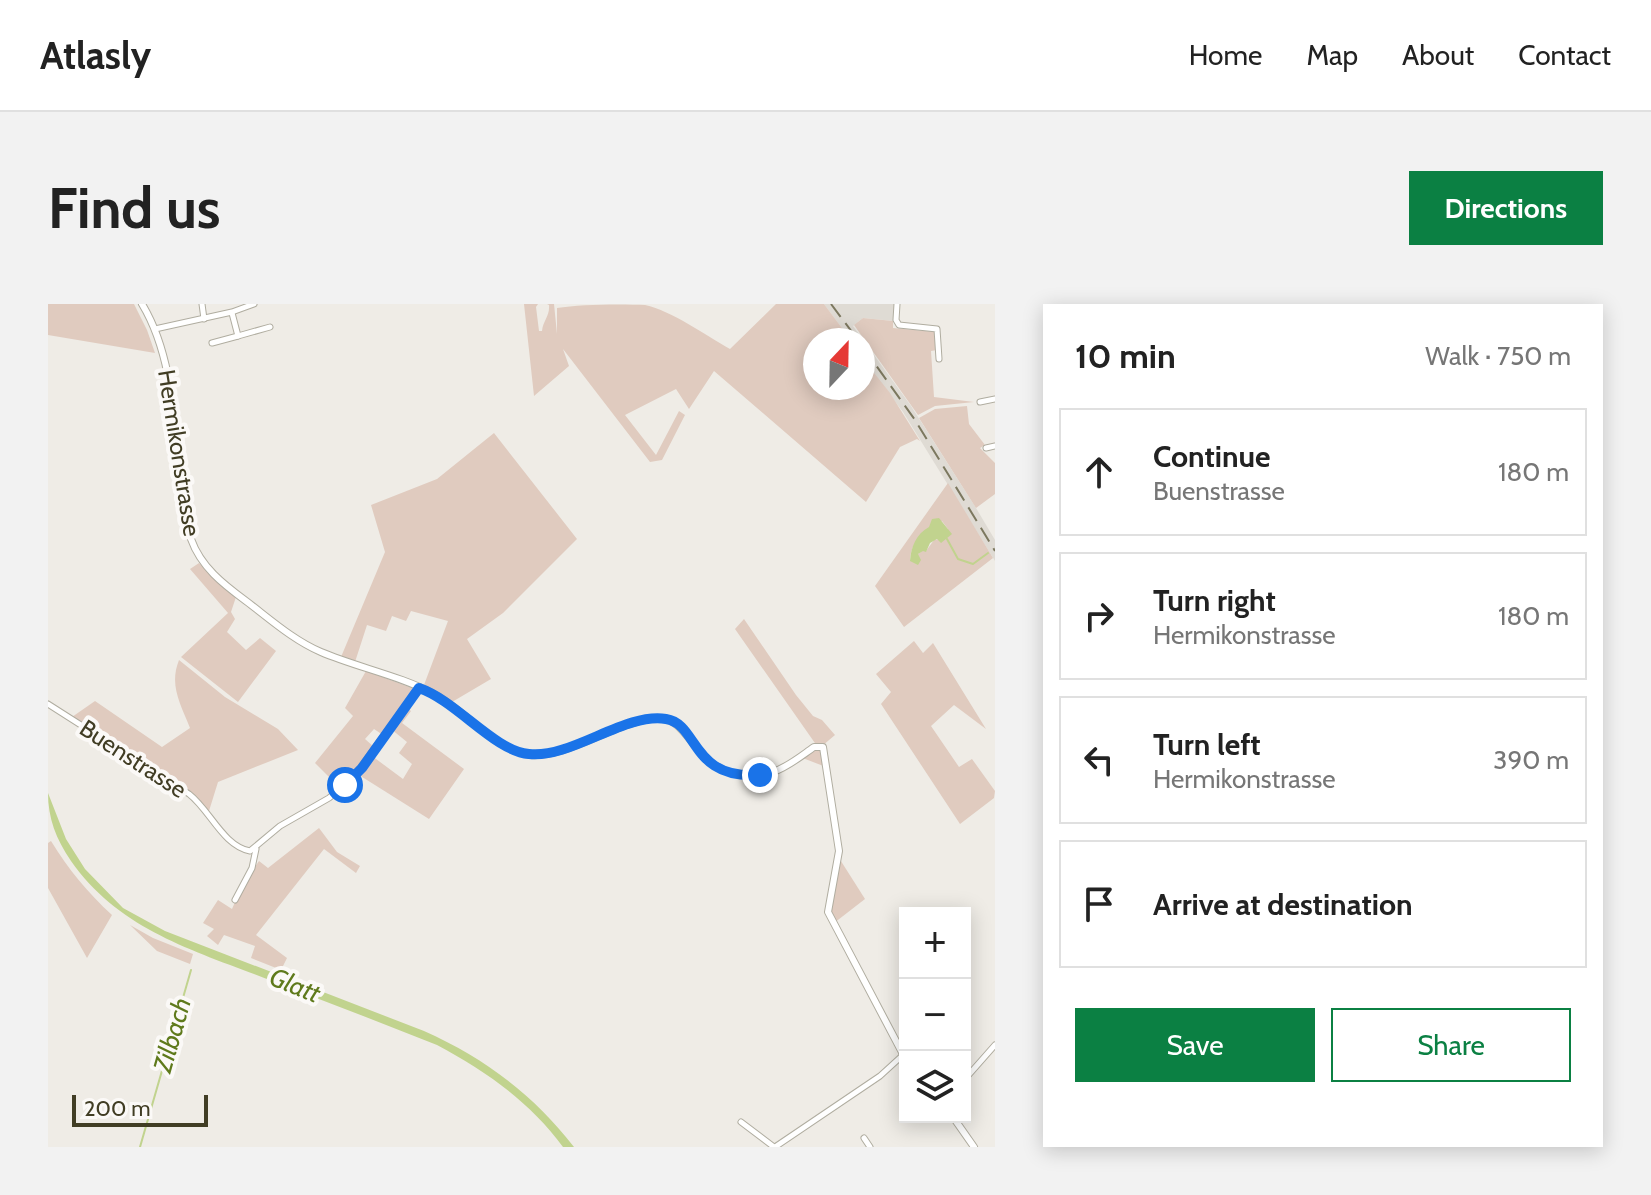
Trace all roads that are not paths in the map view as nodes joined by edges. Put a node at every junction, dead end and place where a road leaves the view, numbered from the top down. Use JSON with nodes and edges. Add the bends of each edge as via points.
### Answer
{"nodes":[{"id":1,"x":142,"y":304,"type":"edge"},
{"id":2,"x":202,"y":304,"type":"edge"},
{"id":3,"x":254,"y":304,"type":"edge"},
{"id":4,"x":897,"y":304,"type":"edge"},
{"id":5,"x":232,"y":312,"type":"junction"},
{"id":6,"x":204,"y":319,"type":"junction"},
{"id":7,"x":270,"y":327,"type":"dead end"},
{"id":8,"x":155,"y":329,"type":"junction"},
{"id":9,"x":238,"y":336,"type":"junction"},
{"id":10,"x":212,"y":343,"type":"dead end"},
{"id":11,"x":939,"y":359,"type":"dead end"},
{"id":12,"x":995,"y":399,"type":"edge"},
{"id":13,"x":980,"y":402,"type":"dead end"},
{"id":14,"x":995,"y":446,"type":"edge"},
{"id":15,"x":986,"y":448,"type":"dead end"},
{"id":16,"x":419,"y":688,"type":"junction"},
{"id":17,"x":48,"y":704,"type":"edge"},
{"id":18,"x":256,"y":848,"type":"junction"},
{"id":19,"x":235,"y":900,"type":"dead end"},
{"id":20,"x":995,"y":1045,"type":"edge"},
{"id":21,"x":901,"y":1051,"type":"edge"},
{"id":22,"x":899,"y":1060,"type":"edge"},
{"id":23,"x":971,"y":1072,"type":"edge"},
{"id":24,"x":741,"y":1122,"type":"dead end"},
{"id":25,"x":957,"y":1123,"type":"edge"},
{"id":26,"x":864,"y":1138,"type":"dead end"},
{"id":27,"x":774,"y":1147,"type":"edge"},
{"id":28,"x":870,"y":1147,"type":"edge"},
{"id":29,"x":974,"y":1147,"type":"edge"}],
"edges":[{"from":1,"to":8,"type":"street","name":"Hermikonstrasse"},
{"from":2,"to":6,"type":"street"},
{"from":3,"to":5,"type":"street"},
{"from":4,"to":11,"type":"street","via":[[899,325],[937,329]]},
{"from":5,"to":6,"type":"street"},
{"from":5,"to":9,"type":"street"},
{"from":6,"to":8,"type":"street"},
{"from":7,"to":9,"type":"street"},
{"from":8,"to":16,"type":"street","name":"Hermikonstrasse","via":[[165,364],[187,529],[205,565],[308,646]]},
{"from":9,"to":10,"type":"street"},
{"from":12,"to":13,"type":"street"},
{"from":14,"to":15,"type":"street"},
{"from":16,"to":18,"type":"street","via":[[351,780]]},
{"from":16,"to":21,"type":"street","name":"Hermikonstrasse","via":[[506,746],[531,755],[661,718],[676,723],[707,762],[733,774],[768,774],[822,746],[838,844],[828,912]]},
{"from":17,"to":18,"type":"street","name":"Buenstrasse","via":[[189,794],[242,849]]},
{"from":18,"to":19,"type":"street"},
{"from":20,"to":23,"type":"street"},
{"from":22,"to":27,"type":"street"},
{"from":24,"to":27,"type":"street"},
{"from":25,"to":29,"type":"street"},
{"from":26,"to":28,"type":"street"}]}
